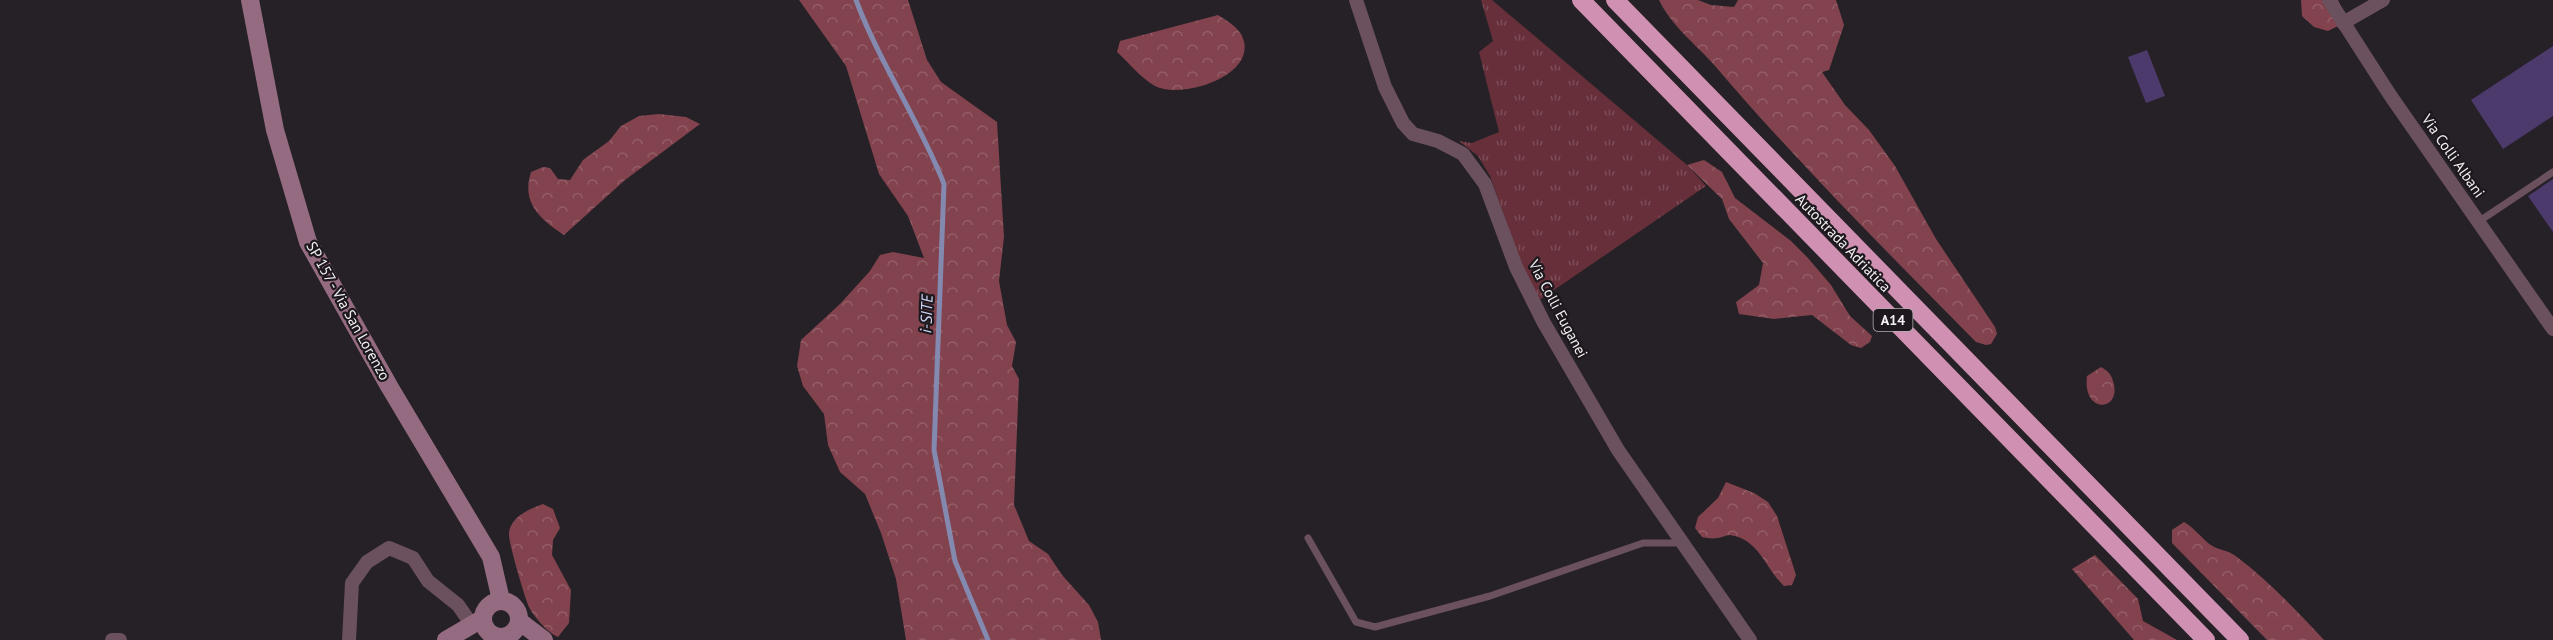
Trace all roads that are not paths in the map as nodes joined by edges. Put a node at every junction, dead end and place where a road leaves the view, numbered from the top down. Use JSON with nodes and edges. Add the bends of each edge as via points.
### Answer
{"nodes":[{"id":1,"x":250,"y":0,"type":"edge"},
{"id":2,"x":1356,"y":0,"type":"edge"},
{"id":3,"x":1581,"y":0,"type":"edge"},
{"id":4,"x":1615,"y":0,"type":"edge"},
{"id":5,"x":2329,"y":0,"type":"edge"},
{"id":6,"x":2383,"y":0,"type":"edge"},
{"id":7,"x":2343,"y":23,"type":"junction"},
{"id":8,"x":2553,"y":172,"type":"edge"},
{"id":9,"x":2478,"y":222,"type":"junction"},
{"id":10,"x":2553,"y":329,"type":"edge"},
{"id":11,"x":1308,"y":538,"type":"dead end"},
{"id":12,"x":1684,"y":543,"type":"junction"},
{"id":13,"x":501,"y":600,"type":"junction"},
{"id":14,"x":519,"y":621,"type":"junction"},
{"id":15,"x":477,"y":622,"type":"junction"},
{"id":16,"x":508,"y":638,"type":"edge"},
{"id":17,"x":111,"y":640,"type":"edge"},
{"id":18,"x":120,"y":640,"type":"edge"},
{"id":19,"x":349,"y":640,"type":"edge"},
{"id":20,"x":446,"y":640,"type":"edge"},
{"id":21,"x":544,"y":640,"type":"edge"},
{"id":22,"x":1750,"y":640,"type":"edge"},
{"id":23,"x":2206,"y":640,"type":"edge"},
{"id":24,"x":2240,"y":640,"type":"edge"}],
"edges":[{"from":1,"to":13,"type":"main road","name":"SP 157 - Via San Lorenzo","via":[[275,130],[308,242],[491,557]]},
{"from":2,"to":12,"type":"street","name":"Via Colli Euganei","via":[[1385,87],[1403,123],[1413,134],[1464,154],[1485,184],[1516,267],[1544,323],[1618,450]]},
{"from":3,"to":23,"type":"highway","name":"Autostrada Adriatica","number":"A14"},
{"from":4,"to":24,"type":"highway","name":"Autostrada Adriatica","number":"A14"},
{"from":5,"to":7,"type":"street","name":"Via Colli Albani"},
{"from":6,"to":7,"type":"street"},
{"from":7,"to":9,"type":"street","name":"Via Colli Albani"},
{"from":8,"to":9,"type":"lane"},
{"from":9,"to":10,"type":"street","name":"Via Colli Albani"},
{"from":11,"to":12,"type":"lane","via":[[1356,622],[1375,627],[1490,596],[1643,543]]},
{"from":12,"to":22,"type":"street","name":"Via Colli Euganei"},
{"from":13,"to":14,"type":"main road","via":[[513,604]]},
{"from":13,"to":15,"type":"main road","via":[[485,608]]},
{"from":14,"to":16,"type":"main road"},
{"from":14,"to":21,"type":"main road"},
{"from":15,"to":16,"type":"main road","via":[[490,634]]},
{"from":15,"to":19,"type":"street","via":[[428,581],[413,558],[389,548],[368,562],[352,583]]},
{"from":15,"to":20,"type":"main road"},
{"from":17,"to":18,"type":"street"}]}
